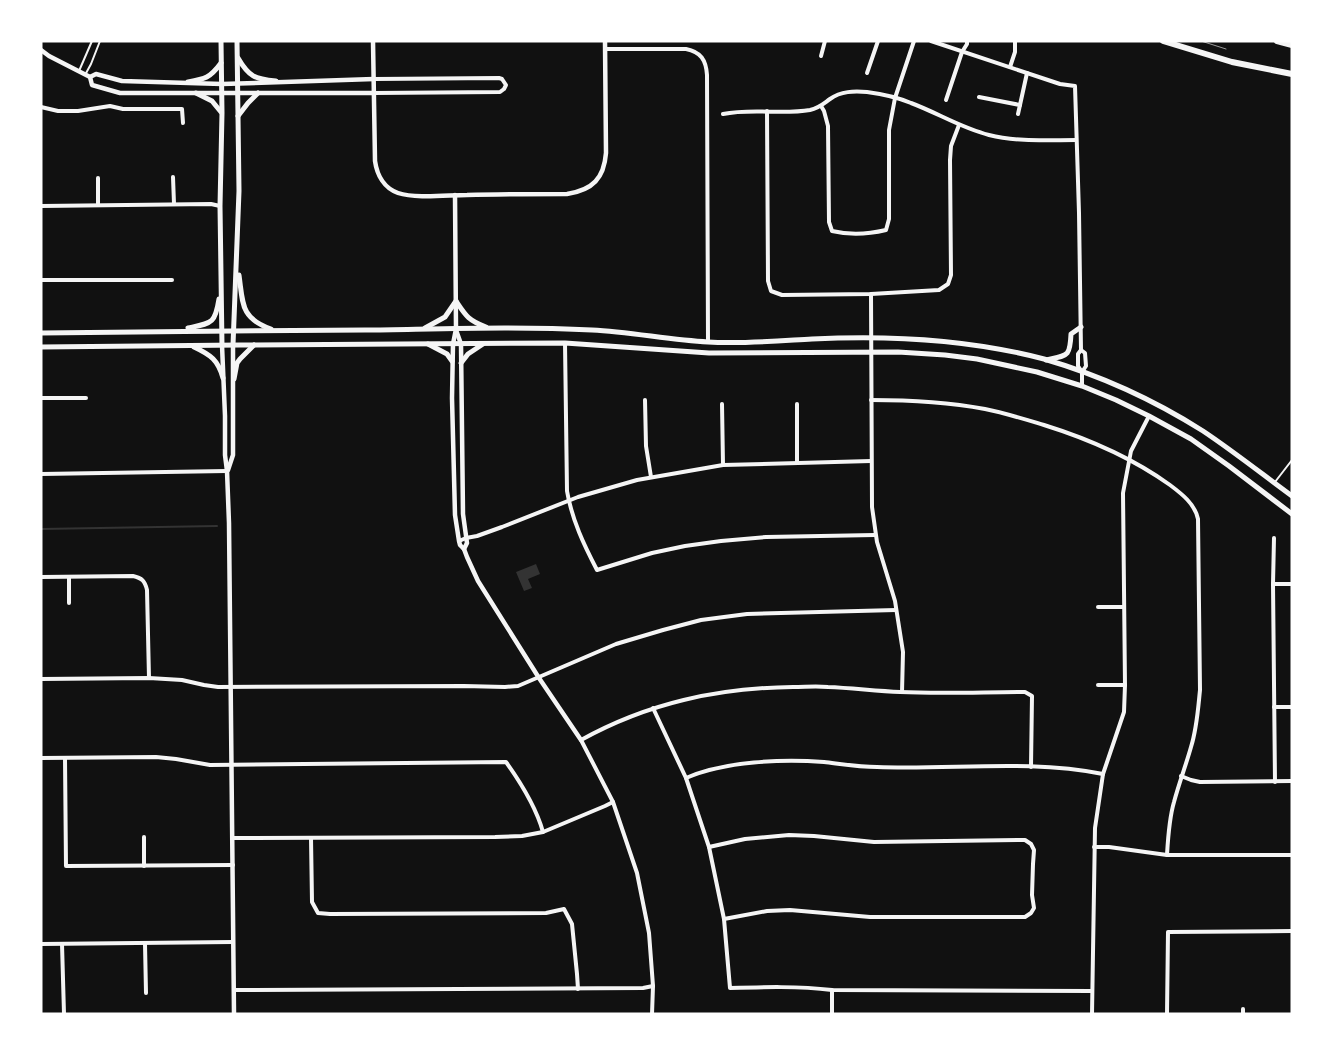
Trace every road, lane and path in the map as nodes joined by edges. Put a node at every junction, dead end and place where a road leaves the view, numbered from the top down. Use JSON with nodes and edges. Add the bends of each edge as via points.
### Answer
{"nodes":[{"id":1,"x":92,"y":41,"type":"edge"},
{"id":2,"x":100,"y":41,"type":"edge"},
{"id":3,"x":194,"y":41,"type":"edge"},
{"id":4,"x":197,"y":41,"type":"edge"},
{"id":5,"x":221,"y":41,"type":"edge"},
{"id":6,"x":237,"y":41,"type":"edge"},
{"id":7,"x":373,"y":41,"type":"edge"},
{"id":8,"x":604,"y":41,"type":"edge"},
{"id":9,"x":825,"y":41,"type":"edge"},
{"id":10,"x":878,"y":41,"type":"edge"},
{"id":11,"x":914,"y":41,"type":"edge"},
{"id":12,"x":931,"y":41,"type":"edge"},
{"id":13,"x":967,"y":41,"type":"edge"},
{"id":14,"x":1014,"y":41,"type":"edge"},
{"id":15,"x":1163,"y":41,"type":"edge"},
{"id":16,"x":1277,"y":41,"type":"edge"},
{"id":17,"x":1292,"y":45,"type":"edge"},
{"id":18,"x":605,"y":49,"type":"junction"},
{"id":19,"x":41,"y":50,"type":"edge"},
{"id":20,"x":962,"y":52,"type":"junction"},
{"id":21,"x":820,"y":56,"type":"dead end"},
{"id":22,"x":238,"y":58,"type":"junction"},
{"id":23,"x":222,"y":63,"type":"junction"},
{"id":24,"x":1010,"y":67,"type":"junction"},
{"id":25,"x":79,"y":72,"type":"junction"},
{"id":26,"x":867,"y":73,"type":"dead end"},
{"id":27,"x":1027,"y":73,"type":"junction"},
{"id":28,"x":1292,"y":74,"type":"edge"},
{"id":29,"x":88,"y":76,"type":"junction"},
{"id":30,"x":374,"y":80,"type":"junction"},
{"id":31,"x":276,"y":81,"type":"junction"},
{"id":32,"x":188,"y":82,"type":"junction"},
{"id":33,"x":222,"y":84,"type":"junction"},
{"id":34,"x":238,"y":84,"type":"junction"},
{"id":35,"x":374,"y":92,"type":"junction"},
{"id":36,"x":196,"y":93,"type":"junction"},
{"id":37,"x":222,"y":93,"type":"junction"},
{"id":38,"x":238,"y":93,"type":"junction"},
{"id":39,"x":258,"y":93,"type":"junction"},
{"id":40,"x":980,"y":97,"type":"dead end"},
{"id":41,"x":895,"y":98,"type":"junction"},
{"id":42,"x":946,"y":100,"type":"dead end"},
{"id":43,"x":1020,"y":105,"type":"junction"},
{"id":44,"x":821,"y":106,"type":"junction"},
{"id":45,"x":41,"y":107,"type":"edge"},
{"id":46,"x":767,"y":111,"type":"junction"},
{"id":47,"x":222,"y":113,"type":"junction"},
{"id":48,"x":723,"y":114,"type":"dead end"},
{"id":49,"x":1018,"y":114,"type":"dead end"},
{"id":50,"x":238,"y":116,"type":"junction"},
{"id":51,"x":183,"y":123,"type":"dead end"},
{"id":52,"x":959,"y":125,"type":"junction"},
{"id":53,"x":1076,"y":140,"type":"junction"},
{"id":54,"x":173,"y":177,"type":"dead end"},
{"id":55,"x":98,"y":178,"type":"dead end"},
{"id":56,"x":455,"y":195,"type":"junction"},
{"id":57,"x":174,"y":204,"type":"junction"},
{"id":58,"x":98,"y":205,"type":"junction"},
{"id":59,"x":41,"y":206,"type":"edge"},
{"id":60,"x":220,"y":206,"type":"junction"},
{"id":61,"x":237,"y":266,"type":"junction"},
{"id":62,"x":41,"y":280,"type":"edge"},
{"id":63,"x":172,"y":280,"type":"dead end"},
{"id":64,"x":221,"y":286,"type":"junction"},
{"id":65,"x":871,"y":294,"type":"junction"},
{"id":66,"x":456,"y":301,"type":"junction"},
{"id":67,"x":1081,"y":327,"type":"junction"},
{"id":68,"x":488,"y":328,"type":"junction"},
{"id":69,"x":423,"y":329,"type":"junction"},
{"id":70,"x":456,"y":329,"type":"junction"},
{"id":71,"x":276,"y":330,"type":"junction"},
{"id":72,"x":178,"y":331,"type":"junction"},
{"id":73,"x":222,"y":331,"type":"junction"},
{"id":74,"x":234,"y":331,"type":"junction"},
{"id":75,"x":41,"y":333,"type":"edge"},
{"id":76,"x":870,"y":338,"type":"junction"},
{"id":77,"x":708,"y":342,"type":"junction"},
{"id":78,"x":485,"y":343,"type":"junction"},
{"id":79,"x":565,"y":343,"type":"junction"},
{"id":80,"x":428,"y":344,"type":"junction"},
{"id":81,"x":453,"y":344,"type":"junction"},
{"id":82,"x":461,"y":344,"type":"junction"},
{"id":83,"x":222,"y":345,"type":"junction"},
{"id":84,"x":233,"y":345,"type":"junction"},
{"id":85,"x":254,"y":345,"type":"junction"},
{"id":86,"x":191,"y":346,"type":"junction"},
{"id":87,"x":41,"y":347,"type":"edge"},
{"id":88,"x":1081,"y":350,"type":"junction"},
{"id":89,"x":871,"y":352,"type":"junction"},
{"id":90,"x":1046,"y":360,"type":"junction"},
{"id":91,"x":452,"y":361,"type":"junction"},
{"id":92,"x":461,"y":363,"type":"junction"},
{"id":93,"x":1082,"y":372,"type":"junction"},
{"id":94,"x":223,"y":378,"type":"junction"},
{"id":95,"x":234,"y":379,"type":"junction"},
{"id":96,"x":1082,"y":386,"type":"junction"},
{"id":97,"x":41,"y":398,"type":"edge"},
{"id":98,"x":86,"y":398,"type":"dead end"},
{"id":99,"x":645,"y":400,"type":"dead end"},
{"id":100,"x":871,"y":400,"type":"junction"},
{"id":101,"x":722,"y":404,"type":"dead end"},
{"id":102,"x":797,"y":404,"type":"dead end"},
{"id":103,"x":1149,"y":416,"type":"junction"},
{"id":104,"x":1129,"y":459,"type":"junction"},
{"id":105,"x":1292,"y":460,"type":"edge"},
{"id":106,"x":872,"y":461,"type":"junction"},
{"id":107,"x":797,"y":462,"type":"junction"},
{"id":108,"x":723,"y":465,"type":"junction"},
{"id":109,"x":228,"y":471,"type":"junction"},
{"id":110,"x":41,"y":474,"type":"edge"},
{"id":111,"x":651,"y":477,"type":"junction"},
{"id":112,"x":1274,"y":483,"type":"junction"},
{"id":113,"x":1292,"y":496,"type":"edge"},
{"id":114,"x":569,"y":500,"type":"junction"},
{"id":115,"x":1292,"y":514,"type":"edge"},
{"id":116,"x":876,"y":535,"type":"junction"},
{"id":117,"x":466,"y":538,"type":"junction"},
{"id":118,"x":1274,"y":538,"type":"dead end"},
{"id":119,"x":459,"y":541,"type":"junction"},
{"id":120,"x":464,"y":549,"type":"junction"},
{"id":121,"x":41,"y":577,"type":"edge"},
{"id":122,"x":69,"y":577,"type":"junction"},
{"id":123,"x":1273,"y":584,"type":"junction"},
{"id":124,"x":1292,"y":584,"type":"edge"},
{"id":125,"x":69,"y":603,"type":"dead end"},
{"id":126,"x":1098,"y":607,"type":"dead end"},
{"id":127,"x":1124,"y":607,"type":"junction"},
{"id":128,"x":896,"y":610,"type":"junction"},
{"id":129,"x":148,"y":678,"type":"junction"},
{"id":130,"x":539,"y":678,"type":"junction"},
{"id":131,"x":41,"y":680,"type":"edge"},
{"id":132,"x":1125,"y":684,"type":"junction"},
{"id":133,"x":1098,"y":685,"type":"dead end"},
{"id":134,"x":230,"y":687,"type":"junction"},
{"id":135,"x":902,"y":692,"type":"junction"},
{"id":136,"x":1274,"y":707,"type":"junction"},
{"id":137,"x":1292,"y":707,"type":"edge"},
{"id":138,"x":653,"y":708,"type":"junction"},
{"id":139,"x":581,"y":740,"type":"junction"},
{"id":140,"x":41,"y":758,"type":"edge"},
{"id":141,"x":65,"y":758,"type":"junction"},
{"id":142,"x":231,"y":764,"type":"junction"},
{"id":143,"x":1031,"y":767,"type":"junction"},
{"id":144,"x":1103,"y":774,"type":"junction"},
{"id":145,"x":1182,"y":776,"type":"junction"},
{"id":146,"x":686,"y":778,"type":"junction"},
{"id":147,"x":1275,"y":782,"type":"junction"},
{"id":148,"x":1292,"y":782,"type":"edge"},
{"id":149,"x":613,"y":802,"type":"junction"},
{"id":150,"x":544,"y":832,"type":"junction"},
{"id":151,"x":144,"y":837,"type":"dead end"},
{"id":152,"x":232,"y":838,"type":"junction"},
{"id":153,"x":310,"y":838,"type":"junction"},
{"id":154,"x":709,"y":847,"type":"junction"},
{"id":155,"x":1094,"y":847,"type":"junction"},
{"id":156,"x":1167,"y":855,"type":"junction"},
{"id":157,"x":1292,"y":855,"type":"edge"},
{"id":158,"x":233,"y":865,"type":"junction"},
{"id":159,"x":144,"y":866,"type":"junction"},
{"id":160,"x":724,"y":919,"type":"junction"},
{"id":161,"x":1292,"y":931,"type":"edge"},
{"id":162,"x":233,"y":942,"type":"junction"},
{"id":163,"x":41,"y":944,"type":"edge"},
{"id":164,"x":62,"y":944,"type":"junction"},
{"id":165,"x":144,"y":944,"type":"junction"},
{"id":166,"x":653,"y":986,"type":"junction"},
{"id":167,"x":578,"y":989,"type":"junction"},
{"id":168,"x":234,"y":990,"type":"junction"},
{"id":169,"x":832,"y":990,"type":"junction"},
{"id":170,"x":1092,"y":991,"type":"junction"},
{"id":171,"x":146,"y":993,"type":"dead end"},
{"id":172,"x":64,"y":1014,"type":"edge"},
{"id":173,"x":234,"y":1014,"type":"edge"},
{"id":174,"x":652,"y":1014,"type":"edge"},
{"id":175,"x":832,"y":1014,"type":"edge"},
{"id":176,"x":1092,"y":1014,"type":"edge"},
{"id":177,"x":1167,"y":1014,"type":"edge"}],
"edges":[{"from":1,"to":25,"type":"lane"},
{"from":2,"to":29,"type":"lane"},
{"from":3,"to":4,"type":"lane"},
{"from":5,"to":23,"type":"main road"},
{"from":6,"to":22,"type":"main road"},
{"from":7,"to":30,"type":"street"},
{"from":8,"to":18,"type":"street"},
{"from":9,"to":21,"type":"street"},
{"from":10,"to":26,"type":"street"},
{"from":11,"to":41,"type":"street"},
{"from":12,"to":20,"type":"street"},
{"from":13,"to":20,"type":"street"},
{"from":14,"to":24,"type":"street","via":[[1015,52]]},
{"from":15,"to":28,"type":"highway","via":[[1232,62]]},
{"from":16,"to":17,"type":"highway"},
{"from":18,"to":56,"type":"street","via":[[606,153],[596,182],[582,191],[567,194]]},
{"from":18,"to":77,"type":"street","via":[[686,49],[695,51],[706,67]]},
{"from":19,"to":25,"type":"street"},
{"from":20,"to":24,"type":"street"},
{"from":20,"to":42,"type":"street"},
{"from":22,"to":31,"type":"main road","via":[[252,76]]},
{"from":22,"to":34,"type":"main road"},
{"from":23,"to":32,"type":"main road","via":[[210,76]]},
{"from":23,"to":33,"type":"main road"},
{"from":24,"to":27,"type":"street"},
{"from":25,"to":29,"type":"street"},
{"from":27,"to":43,"type":"street"},
{"from":27,"to":53,"type":"street","via":[[1075,86]]},
{"from":29,"to":32,"type":"street","via":[[96,74],[122,81]]},
{"from":29,"to":36,"type":"street","via":[[92,85],[120,94]]},
{"from":30,"to":31,"type":"street"},
{"from":30,"to":35,"type":"street"},
{"from":30,"to":35,"type":"street","via":[[502,78],[506,85],[500,92]]},
{"from":31,"to":34,"type":"street"},
{"from":32,"to":33,"type":"street"},
{"from":33,"to":34,"type":"street"},
{"from":33,"to":37,"type":"main road"},
{"from":34,"to":38,"type":"main road"},
{"from":35,"to":39,"type":"street"},
{"from":35,"to":56,"type":"street","via":[[375,160],[380,178],[399,193]]},
{"from":36,"to":37,"type":"street"},
{"from":36,"to":47,"type":"main road","via":[[212,101]]},
{"from":37,"to":38,"type":"street"},
{"from":37,"to":47,"type":"main road"},
{"from":38,"to":39,"type":"street"},
{"from":38,"to":50,"type":"main road"},
{"from":39,"to":50,"type":"main road"},
{"from":40,"to":43,"type":"street"},
{"from":41,"to":44,"type":"street","via":[[849,91]]},
{"from":41,"to":44,"type":"street","via":[[889,130],[889,219],[886,230],[875,233],[832,231],[829,222],[828,126]]},
{"from":41,"to":52,"type":"street"},
{"from":43,"to":49,"type":"street"},
{"from":44,"to":46,"type":"street","via":[[812,110]]},
{"from":45,"to":51,"type":"street","via":[[58,111],[110,106],[182,109]]},
{"from":46,"to":48,"type":"street"},
{"from":46,"to":65,"type":"street","via":[[768,281],[771,292],[782,295]]},
{"from":47,"to":60,"type":"main road"},
{"from":50,"to":61,"type":"main road"},
{"from":52,"to":53,"type":"street","via":[[1016,140]]},
{"from":52,"to":65,"type":"street","via":[[950,160],[951,274],[948,284],[939,290]]},
{"from":53,"to":67,"type":"street"},
{"from":54,"to":57,"type":"street"},
{"from":55,"to":58,"type":"street"},
{"from":56,"to":66,"type":"street"},
{"from":57,"to":58,"type":"street"},
{"from":57,"to":60,"type":"street"},
{"from":58,"to":59,"type":"street"},
{"from":60,"to":64,"type":"main road"},
{"from":61,"to":71,"type":"main road","via":[[247,314],[257,323]]},
{"from":61,"to":74,"type":"main road"},
{"from":62,"to":63,"type":"street"},
{"from":64,"to":72,"type":"main road","via":[[213,319]]},
{"from":64,"to":73,"type":"main road"},
{"from":65,"to":76,"type":"street"},
{"from":66,"to":68,"type":"main road","via":[[467,318]]},
{"from":66,"to":69,"type":"main road","via":[[444,317]]},
{"from":66,"to":70,"type":"street"},
{"from":67,"to":88,"type":"street"},
{"from":67,"to":90,"type":"main road","via":[[1071,334],[1067,354]]},
{"from":68,"to":70,"type":"main road"},
{"from":68,"to":77,"type":"main road","via":[[598,330]]},
{"from":69,"to":70,"type":"main road"},
{"from":69,"to":71,"type":"main road"},
{"from":70,"to":81,"type":"street"},
{"from":70,"to":82,"type":"street"},
{"from":71,"to":74,"type":"main road"},
{"from":72,"to":73,"type":"main road"},
{"from":72,"to":75,"type":"main road"},
{"from":73,"to":74,"type":"main road"},
{"from":73,"to":83,"type":"main road"},
{"from":74,"to":84,"type":"main road"},
{"from":76,"to":77,"type":"main road"},
{"from":76,"to":89,"type":"street"},
{"from":76,"to":90,"type":"main road","via":[[965,343]]},
{"from":78,"to":79,"type":"main road"},
{"from":78,"to":82,"type":"main road"},
{"from":78,"to":92,"type":"main road"},
{"from":79,"to":89,"type":"main road","via":[[709,353]]},
{"from":79,"to":114,"type":"street"},
{"from":80,"to":81,"type":"main road"},
{"from":80,"to":85,"type":"main road"},
{"from":80,"to":91,"type":"main road","via":[[447,354]]},
{"from":81,"to":82,"type":"main road"},
{"from":81,"to":91,"type":"street"},
{"from":82,"to":92,"type":"street"},
{"from":83,"to":84,"type":"main road"},
{"from":83,"to":86,"type":"main road"},
{"from":83,"to":94,"type":"street"},
{"from":84,"to":85,"type":"main road"},
{"from":84,"to":95,"type":"street"},
{"from":85,"to":95,"type":"main road","via":[[240,359]]},
{"from":86,"to":87,"type":"main road"},
{"from":86,"to":94,"type":"main road","via":[[214,358]]},
{"from":88,"to":93,"type":"street","via":[[1078,366]]},
{"from":88,"to":93,"type":"street","via":[[1085,353],[1086,366]]},
{"from":89,"to":96,"type":"main road","via":[[977,359],[1030,370]]},
{"from":89,"to":100,"type":"street"},
{"from":90,"to":93,"type":"main road"},
{"from":91,"to":119,"type":"street","via":[[454,515]]},
{"from":92,"to":117,"type":"street"},
{"from":93,"to":96,"type":"street"},
{"from":93,"to":112,"type":"main road","via":[[1167,410],[1222,444]]},
{"from":94,"to":109,"type":"street","via":[[224,455]]},
{"from":95,"to":109,"type":"street","via":[[232,455]]},
{"from":96,"to":103,"type":"main road"},
{"from":97,"to":98,"type":"street"},
{"from":99,"to":111,"type":"street","via":[[646,446]]},
{"from":100,"to":104,"type":"street","via":[[952,403],[1018,416],[1090,441]]},
{"from":100,"to":106,"type":"street"},
{"from":101,"to":108,"type":"street"},
{"from":102,"to":107,"type":"street"},
{"from":103,"to":104,"type":"street"},
{"from":103,"to":115,"type":"main road","via":[[1229,466]]},
{"from":104,"to":127,"type":"street","via":[[1123,493]]},
{"from":104,"to":145,"type":"street","via":[[1177,490],[1197,512],[1199,700],[1196,726]]},
{"from":105,"to":112,"type":"lane"},
{"from":106,"to":107,"type":"street"},
{"from":106,"to":116,"type":"street"},
{"from":107,"to":108,"type":"street"},
{"from":108,"to":111,"type":"street"},
{"from":109,"to":110,"type":"street"},
{"from":109,"to":134,"type":"street"},
{"from":111,"to":114,"type":"street"},
{"from":112,"to":113,"type":"main road"},
{"from":114,"to":116,"type":"street","via":[[582,541],[597,570],[652,553],[721,541]]},
{"from":114,"to":117,"type":"street"},
{"from":116,"to":128,"type":"street"},
{"from":117,"to":119,"type":"street"},
{"from":117,"to":120,"type":"street"},
{"from":118,"to":123,"type":"street"},
{"from":119,"to":120,"type":"street"},
{"from":120,"to":130,"type":"street","via":[[478,581]]},
{"from":121,"to":122,"type":"street"},
{"from":122,"to":125,"type":"street"},
{"from":122,"to":129,"type":"street","via":[[133,576],[143,579],[147,590]]},
{"from":123,"to":124,"type":"street"},
{"from":123,"to":136,"type":"street"},
{"from":126,"to":127,"type":"street"},
{"from":127,"to":132,"type":"street"},
{"from":128,"to":130,"type":"street","via":[[747,614],[701,620],[616,644]]},
{"from":128,"to":135,"type":"street","via":[[904,652]]},
{"from":129,"to":131,"type":"street"},
{"from":129,"to":134,"type":"street"},
{"from":130,"to":134,"type":"street","via":[[505,687]]},
{"from":130,"to":139,"type":"street"},
{"from":132,"to":133,"type":"street"},
{"from":132,"to":144,"type":"street","via":[[1124,712]]},
{"from":134,"to":142,"type":"street"},
{"from":135,"to":138,"type":"street","via":[[827,687],[769,688],[688,698]]},
{"from":135,"to":143,"type":"street","via":[[1025,692],[1032,696]]},
{"from":136,"to":137,"type":"street"},
{"from":136,"to":147,"type":"street"},
{"from":138,"to":139,"type":"street"},
{"from":138,"to":146,"type":"street"},
{"from":139,"to":149,"type":"street"},
{"from":140,"to":141,"type":"street"},
{"from":141,"to":142,"type":"street","via":[[156,757]]},
{"from":141,"to":159,"type":"street","via":[[66,866]]},
{"from":142,"to":150,"type":"street","via":[[506,762],[518,778]]},
{"from":142,"to":152,"type":"street"},
{"from":143,"to":144,"type":"street","via":[[1068,768]]},
{"from":143,"to":146,"type":"street","via":[[877,767],[767,762],[727,766]]},
{"from":144,"to":155,"type":"street"},
{"from":145,"to":147,"type":"street","via":[[1200,782]]},
{"from":145,"to":156,"type":"street","via":[[1173,804]]},
{"from":146,"to":154,"type":"street"},
{"from":147,"to":148,"type":"street"},
{"from":149,"to":150,"type":"street"},
{"from":149,"to":166,"type":"street","via":[[637,873],[649,933]]},
{"from":150,"to":153,"type":"street","via":[[495,837]]},
{"from":151,"to":159,"type":"street"},
{"from":152,"to":153,"type":"street"},
{"from":152,"to":158,"type":"street"},
{"from":153,"to":167,"type":"street","via":[[312,902],[318,912],[546,913],[564,909],[572,924]]},
{"from":154,"to":160,"type":"street"},
{"from":154,"to":160,"type":"street","via":[[745,839],[814,836],[874,842],[1025,840],[1034,850],[1034,908],[1025,917],[870,916],[790,910]]},
{"from":155,"to":156,"type":"street"},
{"from":155,"to":170,"type":"street"},
{"from":156,"to":157,"type":"street"},
{"from":158,"to":159,"type":"street"},
{"from":158,"to":162,"type":"street"},
{"from":160,"to":169,"type":"street","via":[[730,988]]},
{"from":161,"to":177,"type":"street","via":[[1168,932]]},
{"from":162,"to":165,"type":"street"},
{"from":162,"to":168,"type":"street"},
{"from":163,"to":164,"type":"street"},
{"from":164,"to":165,"type":"street"},
{"from":164,"to":172,"type":"street"},
{"from":165,"to":171,"type":"street"},
{"from":166,"to":167,"type":"street"},
{"from":166,"to":174,"type":"street"},
{"from":167,"to":168,"type":"street"},
{"from":168,"to":173,"type":"street"},
{"from":169,"to":170,"type":"street"},
{"from":169,"to":175,"type":"street"},
{"from":170,"to":176,"type":"street"}]}
